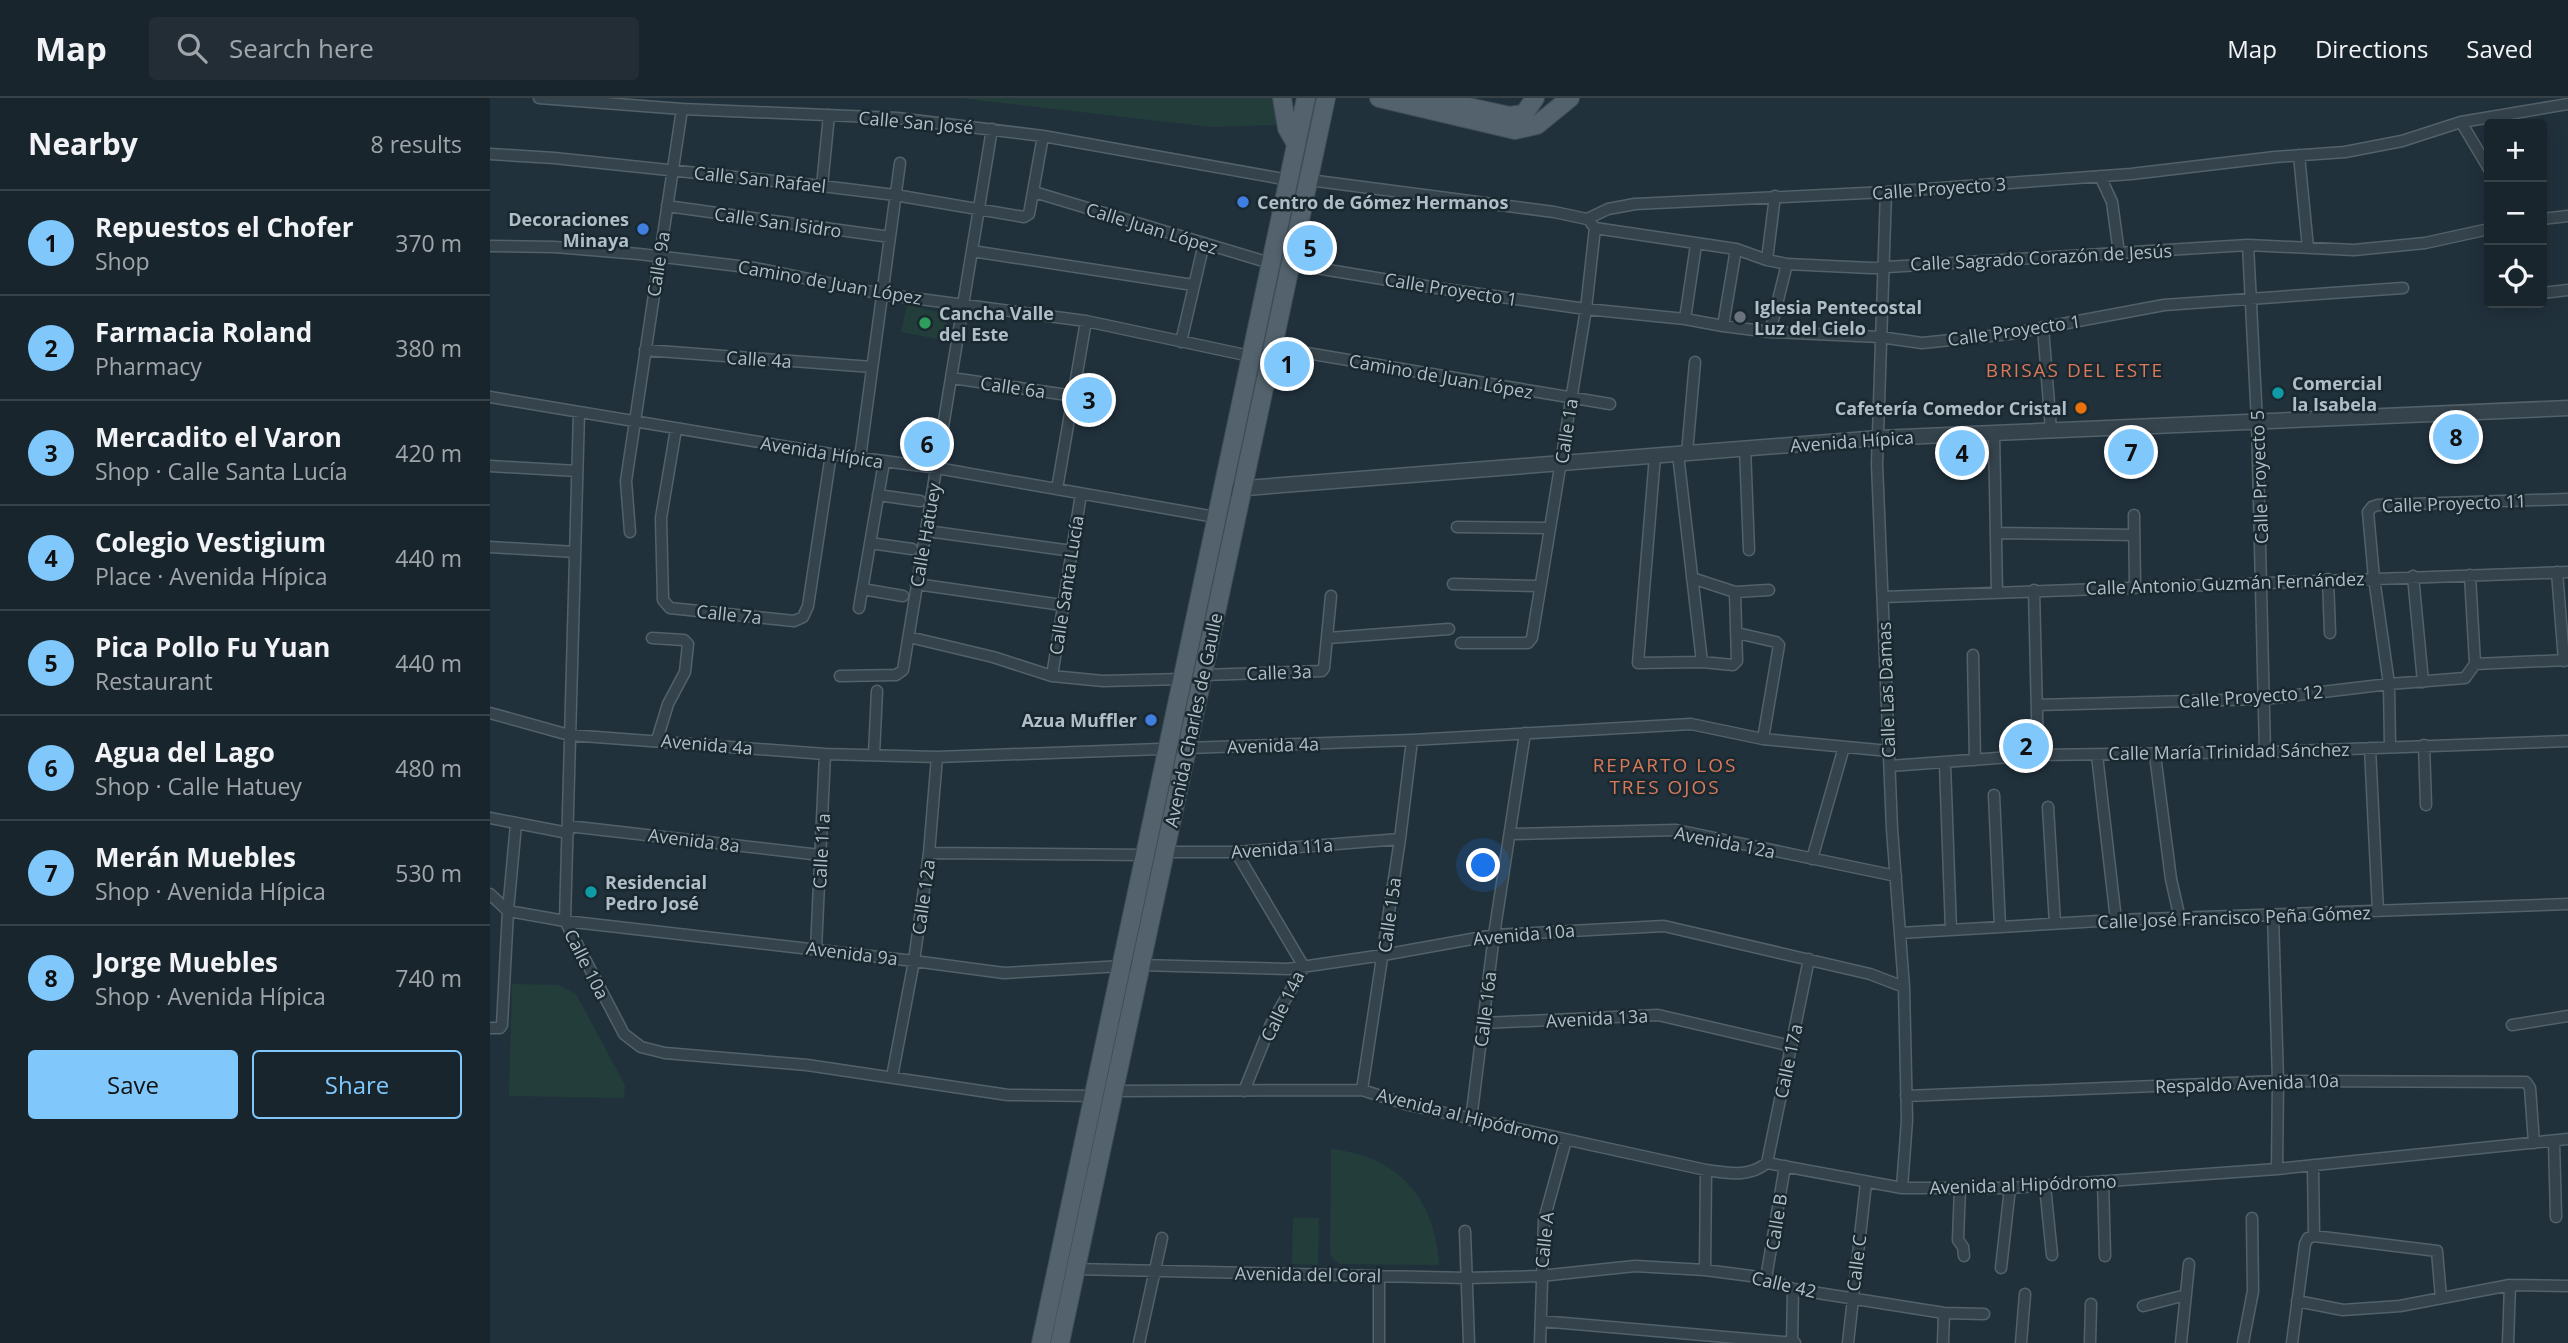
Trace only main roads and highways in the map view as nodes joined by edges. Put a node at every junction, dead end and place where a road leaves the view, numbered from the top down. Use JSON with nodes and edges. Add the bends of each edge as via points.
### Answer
{"nodes":[{"id":1,"x":1282,"y":98,"type":"edge"},
{"id":2,"x":1306,"y":98,"type":"edge"},
{"id":3,"x":1326,"y":98,"type":"edge"},
{"id":4,"x":1342,"y":98,"type":"edge"},
{"id":5,"x":1379,"y":98,"type":"edge"},
{"id":6,"x":1427,"y":98,"type":"edge"},
{"id":7,"x":1535,"y":98,"type":"edge"},
{"id":8,"x":1570,"y":98,"type":"edge"},
{"id":9,"x":1322,"y":117,"type":"junction"},
{"id":10,"x":1296,"y":144,"type":"junction"},
{"id":11,"x":1155,"y":853,"type":"junction"},
{"id":12,"x":1130,"y":965,"type":"junction"},
{"id":13,"x":1041,"y":1343,"type":"edge"},
{"id":14,"x":1060,"y":1343,"type":"edge"}],
"edges":[{"from":1,"to":10,"type":"main road","via":[[1287,128]]},
{"from":2,"to":10,"type":"main road","name":"Avenida Charles de Gaulle"},
{"from":3,"to":9,"type":"main road","name":"Avenida Charles de Gaulle"},
{"from":4,"to":9,"type":"main road"},
{"from":5,"to":8,"type":"main road","via":[[1515,130],[1537,125]]},
{"from":6,"to":7,"type":"main road","via":[[1510,116],[1524,114]]},
{"from":9,"to":11,"type":"main road","name":"Avenida Charles de Gaulle","via":[[1187,748]]},
{"from":10,"to":11,"type":"main road","name":"Avenida Charles de Gaulle","via":[[1168,748]]},
{"from":11,"to":12,"type":"main road","name":"Avenida Charles de Gaulle"},
{"from":12,"to":13,"type":"main road","name":"Avenida Charles de Gaulle","via":[[1095,1096]]},
{"from":12,"to":14,"type":"main road","name":"Avenida Charles de Gaulle","via":[[1113,1091]]}]}
